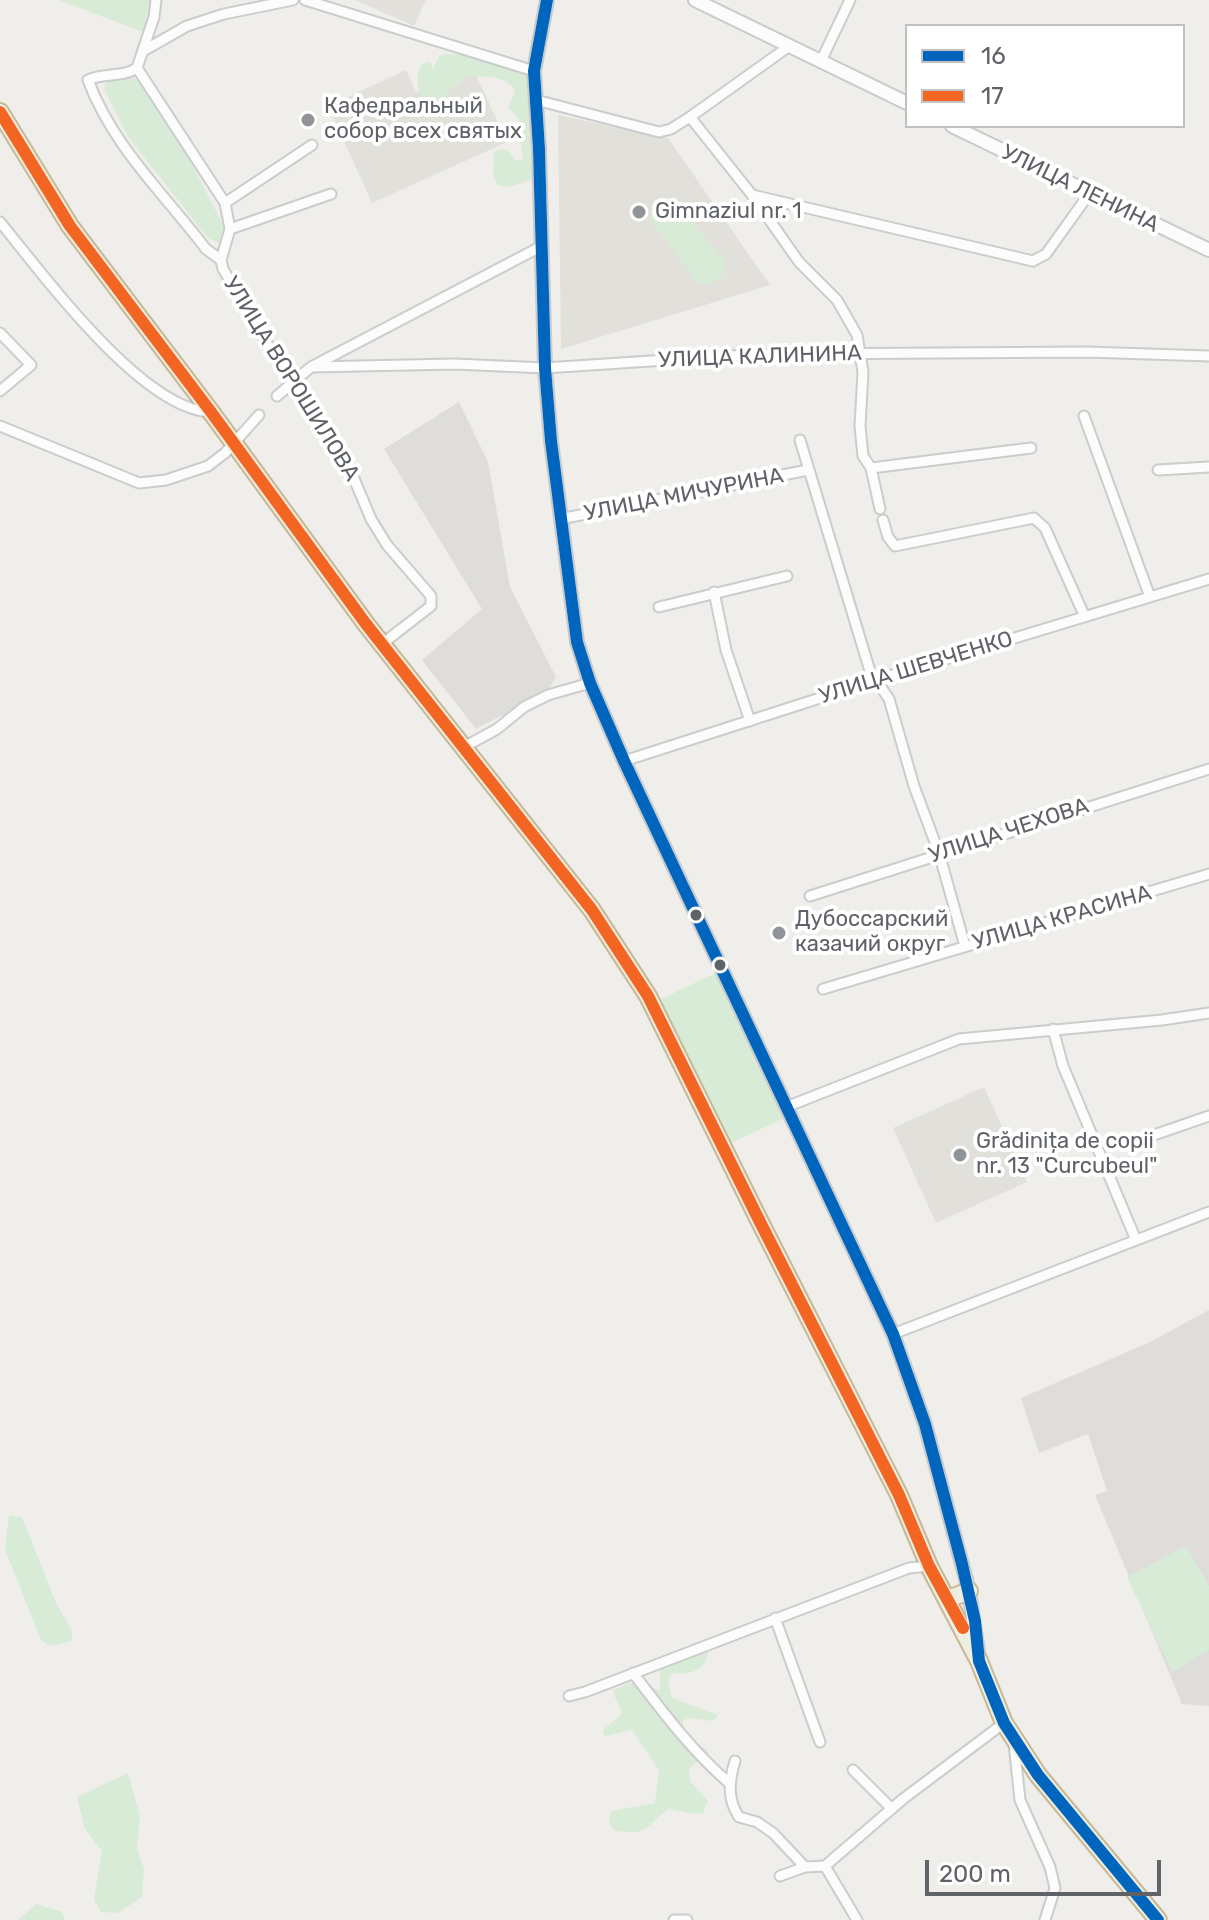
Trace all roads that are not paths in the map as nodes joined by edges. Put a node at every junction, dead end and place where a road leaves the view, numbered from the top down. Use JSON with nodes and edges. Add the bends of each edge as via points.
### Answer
{"nodes":[{"id":1,"x":156,"y":0,"type":"edge"},
{"id":2,"x":293,"y":0,"type":"edge"},
{"id":3,"x":305,"y":0,"type":"edge"},
{"id":4,"x":547,"y":0,"type":"edge"},
{"id":5,"x":695,"y":0,"type":"edge"},
{"id":6,"x":850,"y":0,"type":"edge"},
{"id":7,"x":788,"y":47,"type":"junction"},
{"id":8,"x":143,"y":51,"type":"junction"},
{"id":9,"x":821,"y":61,"type":"junction"},
{"id":10,"x":137,"y":68,"type":"junction"},
{"id":11,"x":534,"y":71,"type":"junction"},
{"id":12,"x":536,"y":100,"type":"junction"},
{"id":13,"x":905,"y":102,"type":"edge"},
{"id":14,"x":0,"y":112,"type":"edge"},
{"id":15,"x":690,"y":117,"type":"junction"},
{"id":16,"x":956,"y":128,"type":"edge"},
{"id":17,"x":312,"y":145,"type":"dead end"},
{"id":18,"x":331,"y":194,"type":"dead end"},
{"id":19,"x":1089,"y":194,"type":"junction"},
{"id":20,"x":752,"y":195,"type":"junction"},
{"id":21,"x":225,"y":203,"type":"junction"},
{"id":22,"x":0,"y":222,"type":"edge"},
{"id":23,"x":230,"y":229,"type":"junction"},
{"id":24,"x":542,"y":246,"type":"junction"},
{"id":25,"x":1209,"y":250,"type":"edge"},
{"id":26,"x":221,"y":260,"type":"junction"},
{"id":27,"x":0,"y":333,"type":"edge"},
{"id":28,"x":861,"y":353,"type":"junction"},
{"id":29,"x":1209,"y":356,"type":"edge"},
{"id":30,"x":311,"y":367,"type":"junction"},
{"id":31,"x":545,"y":368,"type":"junction"},
{"id":32,"x":295,"y":379,"type":"junction"},
{"id":33,"x":0,"y":391,"type":"edge"},
{"id":34,"x":277,"y":396,"type":"dead end"},
{"id":35,"x":211,"y":412,"type":"junction"},
{"id":36,"x":259,"y":415,"type":"dead end"},
{"id":37,"x":1084,"y":416,"type":"dead end"},
{"id":38,"x":0,"y":426,"type":"edge"},
{"id":39,"x":800,"y":440,"type":"dead end"},
{"id":40,"x":234,"y":443,"type":"junction"},
{"id":41,"x":1031,"y":448,"type":"dead end"},
{"id":42,"x":1209,"y":467,"type":"edge"},
{"id":43,"x":871,"y":468,"type":"junction"},
{"id":44,"x":808,"y":470,"type":"junction"},
{"id":45,"x":1158,"y":470,"type":"dead end"},
{"id":46,"x":880,"y":509,"type":"dead end"},
{"id":47,"x":560,"y":519,"type":"junction"},
{"id":48,"x":883,"y":520,"type":"dead end"},
{"id":49,"x":787,"y":576,"type":"dead end"},
{"id":50,"x":1209,"y":579,"type":"edge"},
{"id":51,"x":714,"y":592,"type":"junction"},
{"id":52,"x":1150,"y":597,"type":"junction"},
{"id":53,"x":659,"y":607,"type":"dead end"},
{"id":54,"x":1085,"y":617,"type":"junction"},
{"id":55,"x":382,"y":644,"type":"junction"},
{"id":56,"x":874,"y":680,"type":"junction"},
{"id":57,"x":590,"y":683,"type":"junction"},
{"id":58,"x":750,"y":721,"type":"junction"},
{"id":59,"x":464,"y":747,"type":"junction"},
{"id":60,"x":624,"y":761,"type":"junction"},
{"id":61,"x":1209,"y":769,"type":"edge"},
{"id":62,"x":939,"y":853,"type":"junction"},
{"id":63,"x":1209,"y":874,"type":"edge"},
{"id":64,"x":810,"y":896,"type":"dead end"},
{"id":65,"x":965,"y":946,"type":"junction"},
{"id":66,"x":823,"y":989,"type":"dead end"},
{"id":67,"x":1209,"y":1013,"type":"edge"},
{"id":68,"x":1053,"y":1029,"type":"junction"},
{"id":69,"x":786,"y":1107,"type":"junction"},
{"id":70,"x":1209,"y":1116,"type":"edge"},
{"id":71,"x":1148,"y":1137,"type":"dead end"},
{"id":72,"x":1209,"y":1212,"type":"edge"},
{"id":73,"x":1136,"y":1240,"type":"junction"},
{"id":74,"x":893,"y":1334,"type":"junction"},
{"id":75,"x":929,"y":1566,"type":"junction"},
{"id":76,"x":969,"y":1591,"type":"junction"},
{"id":77,"x":948,"y":1599,"type":"junction"},
{"id":78,"x":775,"y":1618,"type":"junction"},
{"id":79,"x":979,"y":1661,"type":"junction"},
{"id":80,"x":633,"y":1673,"type":"junction"},
{"id":81,"x":569,"y":1696,"type":"dead end"},
{"id":82,"x":1004,"y":1723,"type":"junction"},
{"id":83,"x":1014,"y":1741,"type":"junction"},
{"id":84,"x":820,"y":1742,"type":"dead end"},
{"id":85,"x":735,"y":1761,"type":"dead end"},
{"id":86,"x":853,"y":1770,"type":"dead end"},
{"id":87,"x":1038,"y":1775,"type":"junction"},
{"id":88,"x":1017,"y":1781,"type":"junction"},
{"id":89,"x":728,"y":1782,"type":"junction"},
{"id":90,"x":892,"y":1809,"type":"junction"},
{"id":91,"x":825,"y":1866,"type":"junction"},
{"id":92,"x":805,"y":1867,"type":"junction"},
{"id":93,"x":780,"y":1876,"type":"dead end"},
{"id":94,"x":674,"y":1920,"type":"edge"},
{"id":95,"x":687,"y":1920,"type":"edge"},
{"id":96,"x":857,"y":1920,"type":"edge"},
{"id":97,"x":1045,"y":1920,"type":"edge"},
{"id":98,"x":1158,"y":1920,"type":"edge"}],
"edges":[{"from":1,"to":8,"type":"street"},
{"from":2,"to":8,"type":"street","via":[[187,26]]},
{"from":3,"to":11,"type":"street"},
{"from":4,"to":11,"type":"street"},
{"from":5,"to":7,"type":"street"},
{"from":6,"to":9,"type":"street"},
{"from":7,"to":9,"type":"street"},
{"from":7,"to":15,"type":"street"},
{"from":8,"to":10,"type":"street"},
{"from":9,"to":13,"type":"street"},
{"from":10,"to":21,"type":"street","name":"УЛИЦА ВОРОШИЛОВА"},
{"from":10,"to":26,"type":"street","name":"УЛИЦА ВОРОШИЛОВА","via":[[88,80],[98,107],[132,158],[206,249]]},
{"from":11,"to":12,"type":"street"},
{"from":12,"to":15,"type":"street","via":[[659,132]]},
{"from":12,"to":24,"type":"street"},
{"from":14,"to":35,"type":"highway","via":[[70,226]]},
{"from":15,"to":20,"type":"street"},
{"from":16,"to":19,"type":"street","name":"УЛИЦА ЛЕНИНА"},
{"from":17,"to":21,"type":"street"},
{"from":18,"to":23,"type":"street"},
{"from":19,"to":20,"type":"street","via":[[1046,254],[1033,261]]},
{"from":19,"to":25,"type":"street","name":"УЛИЦА ЛЕНИНА"},
{"from":20,"to":28,"type":"street","via":[[799,262],[837,300]]},
{"from":21,"to":23,"type":"street","name":"УЛИЦА ВОРОШИЛОВА"},
{"from":22,"to":35,"type":"street","via":[[123,362],[177,403]]},
{"from":23,"to":26,"type":"street","name":"УЛИЦА ВОРОШИЛОВА"},
{"from":24,"to":30,"type":"street"},
{"from":24,"to":31,"type":"street"},
{"from":26,"to":32,"type":"street","name":"УЛИЦА ВОРОШИЛОВА","via":[[249,315]]},
{"from":27,"to":33,"type":"street","via":[[31,365]]},
{"from":28,"to":29,"type":"street","name":"УЛИЦА КАЛИНИНА"},
{"from":28,"to":31,"type":"street","name":"УЛИЦА КАЛИНИНА"},
{"from":28,"to":43,"type":"street","via":[[860,426],[863,456]]},
{"from":30,"to":31,"type":"street","name":"УЛИЦА КАЛИНИНА"},
{"from":30,"to":32,"type":"street"},
{"from":31,"to":47,"type":"street"},
{"from":32,"to":34,"type":"street"},
{"from":32,"to":55,"type":"street","name":"УЛИЦА ВОРОШИЛОВА","via":[[347,462],[387,545],[431,596],[431,606]]},
{"from":35,"to":40,"type":"highway"},
{"from":36,"to":40,"type":"street"},
{"from":37,"to":52,"type":"street"},
{"from":38,"to":40,"type":"street","via":[[139,483],[208,466]]},
{"from":39,"to":44,"type":"street"},
{"from":40,"to":55,"type":"highway"},
{"from":41,"to":43,"type":"street"},
{"from":42,"to":45,"type":"street"},
{"from":43,"to":46,"type":"street"},
{"from":44,"to":47,"type":"street","name":"УЛИЦА МИЧУРИНА"},
{"from":44,"to":56,"type":"street"},
{"from":47,"to":57,"type":"street","via":[[577,642]]},
{"from":48,"to":54,"type":"street","via":[[892,545],[899,545],[1034,518],[1045,528]]},
{"from":49,"to":51,"type":"street"},
{"from":50,"to":52,"type":"street","name":"УЛИЦА ШЕВЧЕНКО"},
{"from":51,"to":53,"type":"street"},
{"from":51,"to":58,"type":"street","via":[[726,650]]},
{"from":52,"to":54,"type":"street","name":"УЛИЦА ШЕВЧЕНКО"},
{"from":54,"to":56,"type":"street","name":"УЛИЦА ШЕВЧЕНКО"},
{"from":55,"to":59,"type":"highway"},
{"from":56,"to":58,"type":"street","name":"УЛИЦА ШЕВЧЕНКО"},
{"from":56,"to":62,"type":"street","via":[[889,699]]},
{"from":57,"to":59,"type":"street","via":[[524,707]]},
{"from":57,"to":60,"type":"street"},
{"from":58,"to":60,"type":"street","name":"УЛИЦА ШЕВЧЕНКО"},
{"from":59,"to":75,"type":"highway","via":[[592,910],[662,1020],[899,1495]]},
{"from":60,"to":69,"type":"street"},
{"from":61,"to":62,"type":"street","name":"УЛИЦА ЧЕХОВА"},
{"from":62,"to":64,"type":"street","name":"УЛИЦА ЧЕХОВА"},
{"from":62,"to":65,"type":"street"},
{"from":63,"to":65,"type":"street","name":"УЛИЦА КРАСИНА"},
{"from":65,"to":66,"type":"street","name":"УЛИЦА КРАСИНА"},
{"from":67,"to":68,"type":"street"},
{"from":68,"to":69,"type":"street","via":[[959,1039]]},
{"from":68,"to":73,"type":"street","via":[[1091,1138]]},
{"from":69,"to":74,"type":"street"},
{"from":70,"to":71,"type":"street"},
{"from":72,"to":73,"type":"street"},
{"from":73,"to":74,"type":"street"},
{"from":74,"to":76,"type":"street","via":[[925,1424]]},
{"from":75,"to":77,"type":"highway"},
{"from":75,"to":78,"type":"street","via":[[909,1568]]},
{"from":76,"to":77,"type":"highway"},
{"from":76,"to":79,"type":"street"},
{"from":77,"to":79,"type":"highway"},
{"from":78,"to":80,"type":"street"},
{"from":78,"to":84,"type":"street"},
{"from":79,"to":82,"type":"highway"},
{"from":80,"to":81,"type":"street"},
{"from":80,"to":89,"type":"street","via":[[678,1731]]},
{"from":82,"to":83,"type":"highway"},
{"from":82,"to":90,"type":"street"},
{"from":83,"to":87,"type":"highway"},
{"from":83,"to":88,"type":"street"},
{"from":85,"to":89,"type":"street"},
{"from":86,"to":90,"type":"street"},
{"from":87,"to":88,"type":"street"},
{"from":87,"to":98,"type":"highway"},
{"from":88,"to":97,"type":"street","via":[[1055,1888]]},
{"from":89,"to":92,"type":"street","via":[[739,1817],[773,1833]]},
{"from":90,"to":91,"type":"street"},
{"from":91,"to":92,"type":"street"},
{"from":91,"to":96,"type":"street"},
{"from":92,"to":93,"type":"street"},
{"from":94,"to":95,"type":"street"}]}
